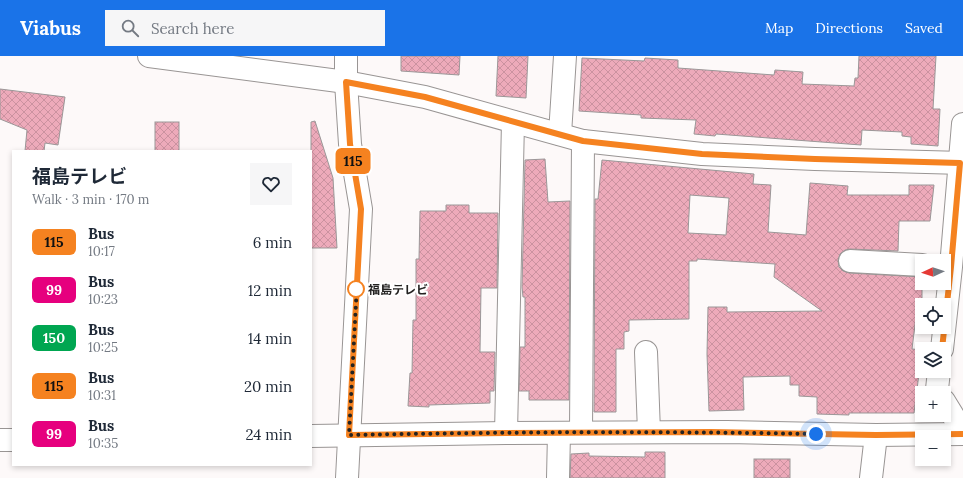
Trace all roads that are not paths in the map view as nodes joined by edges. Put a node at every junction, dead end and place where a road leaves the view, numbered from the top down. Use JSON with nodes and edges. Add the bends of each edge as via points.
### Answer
{"nodes":[{"id":1,"x":150,"y":56,"type":"edge"},
{"id":2,"x":346,"y":56,"type":"edge"},
{"id":3,"x":565,"y":56,"type":"edge"},
{"id":4,"x":346,"y":82,"type":"junction"},
{"id":5,"x":513,"y":122,"type":"junction"},
{"id":6,"x":963,"y":124,"type":"edge"},
{"id":7,"x":560,"y":134,"type":"junction"},
{"id":8,"x":583,"y":141,"type":"junction"},
{"id":9,"x":961,"y":163,"type":"edge"},
{"id":10,"x":949,"y":254,"type":"edge"},
{"id":11,"x":850,"y":261,"type":"dead end"},
{"id":12,"x":915,"y":265,"type":"edge"},
{"id":13,"x":946,"y":290,"type":"edge"},
{"id":14,"x":942,"y":342,"type":"edge"},
{"id":15,"x":646,"y":352,"type":"dead end"},
{"id":16,"x":951,"y":413,"type":"edge"},
{"id":17,"x":581,"y":432,"type":"junction"},
{"id":18,"x":649,"y":432,"type":"junction"},
{"id":19,"x":506,"y":433,"type":"junction"},
{"id":20,"x":559,"y":433,"type":"junction"},
{"id":21,"x":963,"y":433,"type":"edge"},
{"id":22,"x":349,"y":435,"type":"junction"},
{"id":23,"x":876,"y":435,"type":"junction"},
{"id":24,"x":312,"y":436,"type":"edge"},
{"id":25,"x":0,"y":440,"type":"edge"},
{"id":26,"x":12,"y":440,"type":"edge"},
{"id":27,"x":347,"y":478,"type":"edge"},
{"id":28,"x":558,"y":478,"type":"edge"},
{"id":29,"x":871,"y":478,"type":"edge"}],
"edges":[{"from":1,"to":4,"type":"street"},
{"from":2,"to":4,"type":"street"},
{"from":3,"to":7,"type":"street"},
{"from":4,"to":5,"type":"street","via":[[425,97]]},
{"from":4,"to":22,"type":"street","via":[[350,144],[361,209]]},
{"from":5,"to":7,"type":"street"},
{"from":5,"to":19,"type":"street"},
{"from":6,"to":9,"type":"street"},
{"from":7,"to":8,"type":"street"},
{"from":8,"to":9,"type":"street","via":[[702,154]]},
{"from":8,"to":17,"type":"street"},
{"from":9,"to":10,"type":"street"},
{"from":11,"to":12,"type":"street"},
{"from":13,"to":14,"type":"street"},
{"from":15,"to":18,"type":"street"},
{"from":16,"to":21,"type":"street"},
{"from":17,"to":18,"type":"street"},
{"from":17,"to":20,"type":"street"},
{"from":18,"to":23,"type":"street"},
{"from":19,"to":20,"type":"street"},
{"from":19,"to":22,"type":"street"},
{"from":20,"to":28,"type":"street"},
{"from":21,"to":23,"type":"street"},
{"from":22,"to":24,"type":"street"},
{"from":22,"to":27,"type":"street"},
{"from":23,"to":29,"type":"street"},
{"from":25,"to":26,"type":"street"}]}
